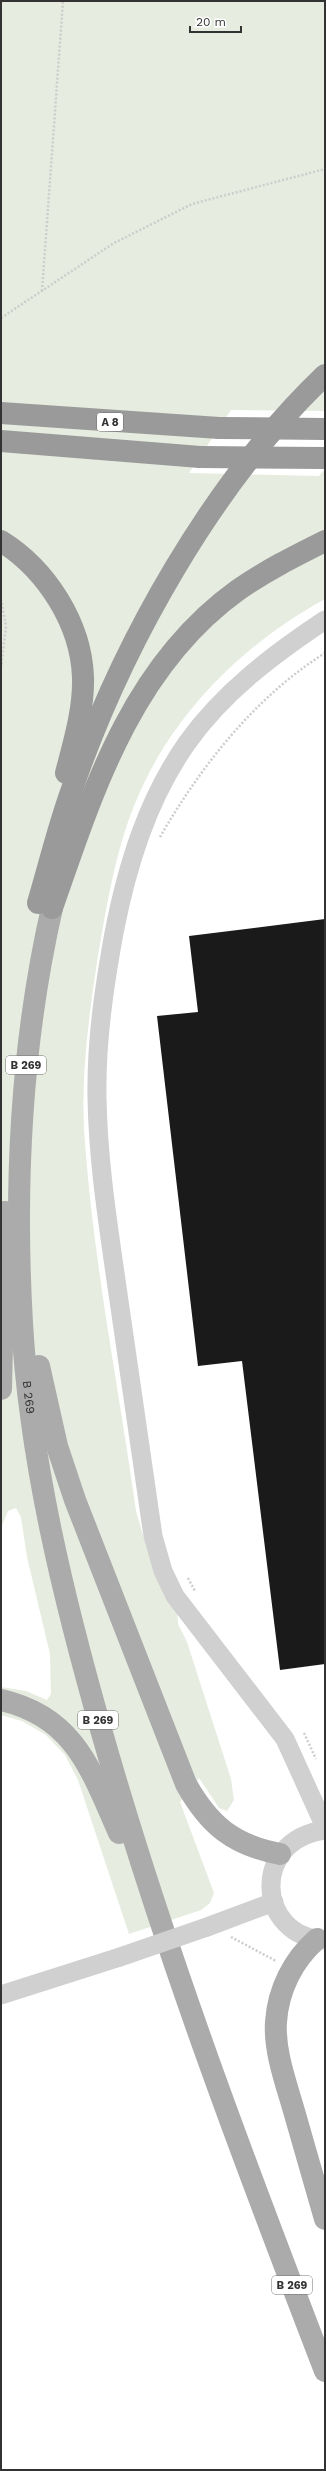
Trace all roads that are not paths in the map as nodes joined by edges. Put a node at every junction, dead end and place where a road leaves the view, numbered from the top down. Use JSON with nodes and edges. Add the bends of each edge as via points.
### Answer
{"nodes":[{"id":1,"x":325,"y":375,"type":"edge"},
{"id":2,"x":325,"y":393,"type":"edge"},
{"id":3,"x":1,"y":413,"type":"edge"},
{"id":4,"x":325,"y":429,"type":"edge"},
{"id":5,"x":1,"y":441,"type":"edge"},
{"id":6,"x":325,"y":458,"type":"edge"},
{"id":7,"x":1,"y":541,"type":"edge"},
{"id":8,"x":325,"y":541,"type":"edge"},
{"id":9,"x":325,"y":620,"type":"edge"},
{"id":10,"x":45,"y":906,"type":"junction"},
{"id":11,"x":13,"y":1218,"type":"junction"},
{"id":12,"x":1,"y":1389,"type":"edge"},
{"id":13,"x":1,"y":1700,"type":"edge"},
{"id":14,"x":325,"y":1829,"type":"edge"},
{"id":15,"x":120,"y":1836,"type":"junction"},
{"id":16,"x":280,"y":1854,"type":"junction"},
{"id":17,"x":274,"y":1902,"type":"junction"},
{"id":18,"x":321,"y":1939,"type":"edge"},
{"id":19,"x":1,"y":1995,"type":"edge"},
{"id":20,"x":258,"y":2198,"type":"junction"},
{"id":21,"x":325,"y":2219,"type":"edge"},
{"id":22,"x":325,"y":2372,"type":"edge"}],
"edges":[{"from":1,"to":10,"type":"highway","via":[[253,452],[196,534],[135,643],[71,791]]},
{"from":2,"to":10,"type":"highway","via":[[263,461],[207,541],[146,649],[97,758]]},
{"from":3,"to":4,"type":"highway","number":"A 8","bridge":true,"via":[[219,428]]},
{"from":5,"to":6,"type":"highway","bridge":true,"via":[[200,456]]},
{"from":7,"to":10,"type":"highway","via":[[12,547],[39,573],[66,610],[77,642],[83,676],[80,708],[52,830]]},
{"from":8,"to":10,"type":"highway","via":[[238,590],[195,627],[162,664],[135,704],[108,757]]},
{"from":9,"to":14,"type":"street","via":[[248,676],[217,708],[188,741],[153,803],[134,850],[118,916],[103,997],[97,1097],[104,1197],[158,1557],[175,1596],[285,1739]]},
{"from":10,"to":11,"type":"main road","name":"B 269","number":"B 269","via":[[23,1093]]},
{"from":11,"to":12,"type":"main road"},
{"from":11,"to":15,"type":"main road","via":[[10,1331],[26,1462],[58,1614]]},
{"from":11,"to":16,"type":"main road","via":[[31,1324],[57,1446],[75,1500],[168,1741],[195,1800],[214,1824],[236,1840],[256,1850]]},
{"from":11,"to":20,"type":"main road","name":"B 269","number":"B 269","via":[[29,1395],[69,1612],[130,1832],[155,1910]]},
{"from":13,"to":15,"type":"main road","via":[[35,1711],[58,1726],[77,1747]]},
{"from":14,"to":16,"type":"street","via":[[300,1836]]},
{"from":15,"to":20,"type":"main road"},
{"from":16,"to":17,"type":"street","via":[[271,1880]]},
{"from":17,"to":18,"type":"street","via":[[280,1916],[290,1927],[302,1935]]},
{"from":17,"to":19,"type":"street","bridge":true,"via":[[120,1957]]},
{"from":18,"to":21,"type":"main road","via":[[306,1948],[291,1968],[276,2021],[277,2041],[288,2090]]},
{"from":20,"to":22,"type":"main road","name":"B 269","number":"B 269"}]}
